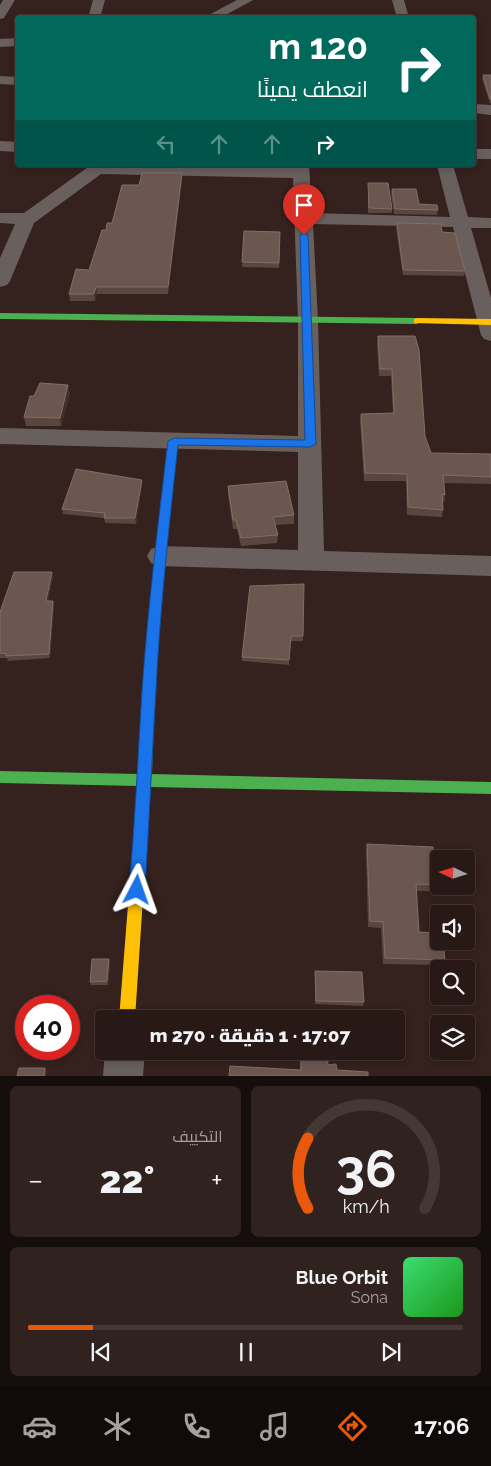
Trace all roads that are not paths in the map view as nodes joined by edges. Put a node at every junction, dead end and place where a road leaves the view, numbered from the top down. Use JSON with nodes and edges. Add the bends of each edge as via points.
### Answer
{"nodes":[{"id":1,"x":9,"y":0,"type":"edge"},
{"id":2,"x":99,"y":0,"type":"edge"},
{"id":3,"x":247,"y":0,"type":"edge"},
{"id":4,"x":398,"y":0,"type":"edge"},
{"id":5,"x":2,"y":15,"type":"edge"},
{"id":6,"x":95,"y":15,"type":"edge"},
{"id":7,"x":215,"y":15,"type":"edge"},
{"id":8,"x":402,"y":15,"type":"edge"},
{"id":9,"x":15,"y":42,"type":"edge"},
{"id":10,"x":0,"y":43,"type":"edge"},
{"id":11,"x":0,"y":80,"type":"edge"},
{"id":12,"x":15,"y":81,"type":"edge"},
{"id":13,"x":476,"y":109,"type":"edge"},
{"id":14,"x":491,"y":110,"type":"edge"},
{"id":15,"x":0,"y":146,"type":"edge"},
{"id":16,"x":15,"y":147,"type":"edge"},
{"id":17,"x":476,"y":154,"type":"edge"},
{"id":18,"x":491,"y":154,"type":"edge"},
{"id":19,"x":99,"y":167,"type":"edge"},
{"id":20,"x":447,"y":167,"type":"edge"},
{"id":21,"x":301,"y":169,"type":"edge"},
{"id":22,"x":0,"y":218,"type":"edge"},
{"id":23,"x":303,"y":218,"type":"junction"},
{"id":24,"x":28,"y":219,"type":"junction"},
{"id":25,"x":461,"y":222,"type":"junction"},
{"id":26,"x":491,"y":223,"type":"edge"},
{"id":27,"x":0,"y":281,"type":"edge"},
{"id":28,"x":0,"y":316,"type":"edge"},
{"id":29,"x":308,"y":320,"type":"junction"},
{"id":30,"x":490,"y":326,"type":"edge"},
{"id":31,"x":0,"y":436,"type":"edge"},
{"id":32,"x":174,"y":441,"type":"junction"},
{"id":33,"x":310,"y":444,"type":"junction"},
{"id":34,"x":160,"y":556,"type":"junction"},
{"id":35,"x":311,"y":560,"type":"junction"},
{"id":36,"x":491,"y":566,"type":"edge"},
{"id":37,"x":0,"y":777,"type":"edge"},
{"id":38,"x":145,"y":779,"type":"junction"},
{"id":39,"x":491,"y":788,"type":"edge"},
{"id":40,"x":128,"y":1010,"type":"edge"},
{"id":41,"x":124,"y":1060,"type":"edge"},
{"id":42,"x":123,"y":1076,"type":"edge"}],
"edges":[{"from":1,"to":5,"type":"street"},
{"from":2,"to":6,"type":"street"},
{"from":3,"to":7,"type":"street"},
{"from":4,"to":8,"type":"street"},
{"from":9,"to":10,"type":"street"},
{"from":11,"to":12,"type":"street"},
{"from":13,"to":14,"type":"street"},
{"from":15,"to":16,"type":"street"},
{"from":17,"to":18,"type":"street"},
{"from":19,"to":21,"type":"street"},
{"from":19,"to":24,"type":"street"},
{"from":20,"to":25,"type":"street"},
{"from":21,"to":23,"type":"street"},
{"from":22,"to":24,"type":"street"},
{"from":23,"to":25,"type":"street"},
{"from":23,"to":29,"type":"street"},
{"from":24,"to":27,"type":"street"},
{"from":25,"to":26,"type":"street"},
{"from":25,"to":30,"type":"street"},
{"from":28,"to":29,"type":"street"},
{"from":29,"to":30,"type":"street"},
{"from":29,"to":33,"type":"street"},
{"from":31,"to":32,"type":"street"},
{"from":32,"to":33,"type":"street"},
{"from":32,"to":34,"type":"street"},
{"from":33,"to":35,"type":"street"},
{"from":34,"to":35,"type":"street"},
{"from":34,"to":38,"type":"street"},
{"from":35,"to":36,"type":"street"},
{"from":37,"to":38,"type":"street"},
{"from":38,"to":39,"type":"street"},
{"from":38,"to":40,"type":"street"},
{"from":41,"to":42,"type":"street"}]}
